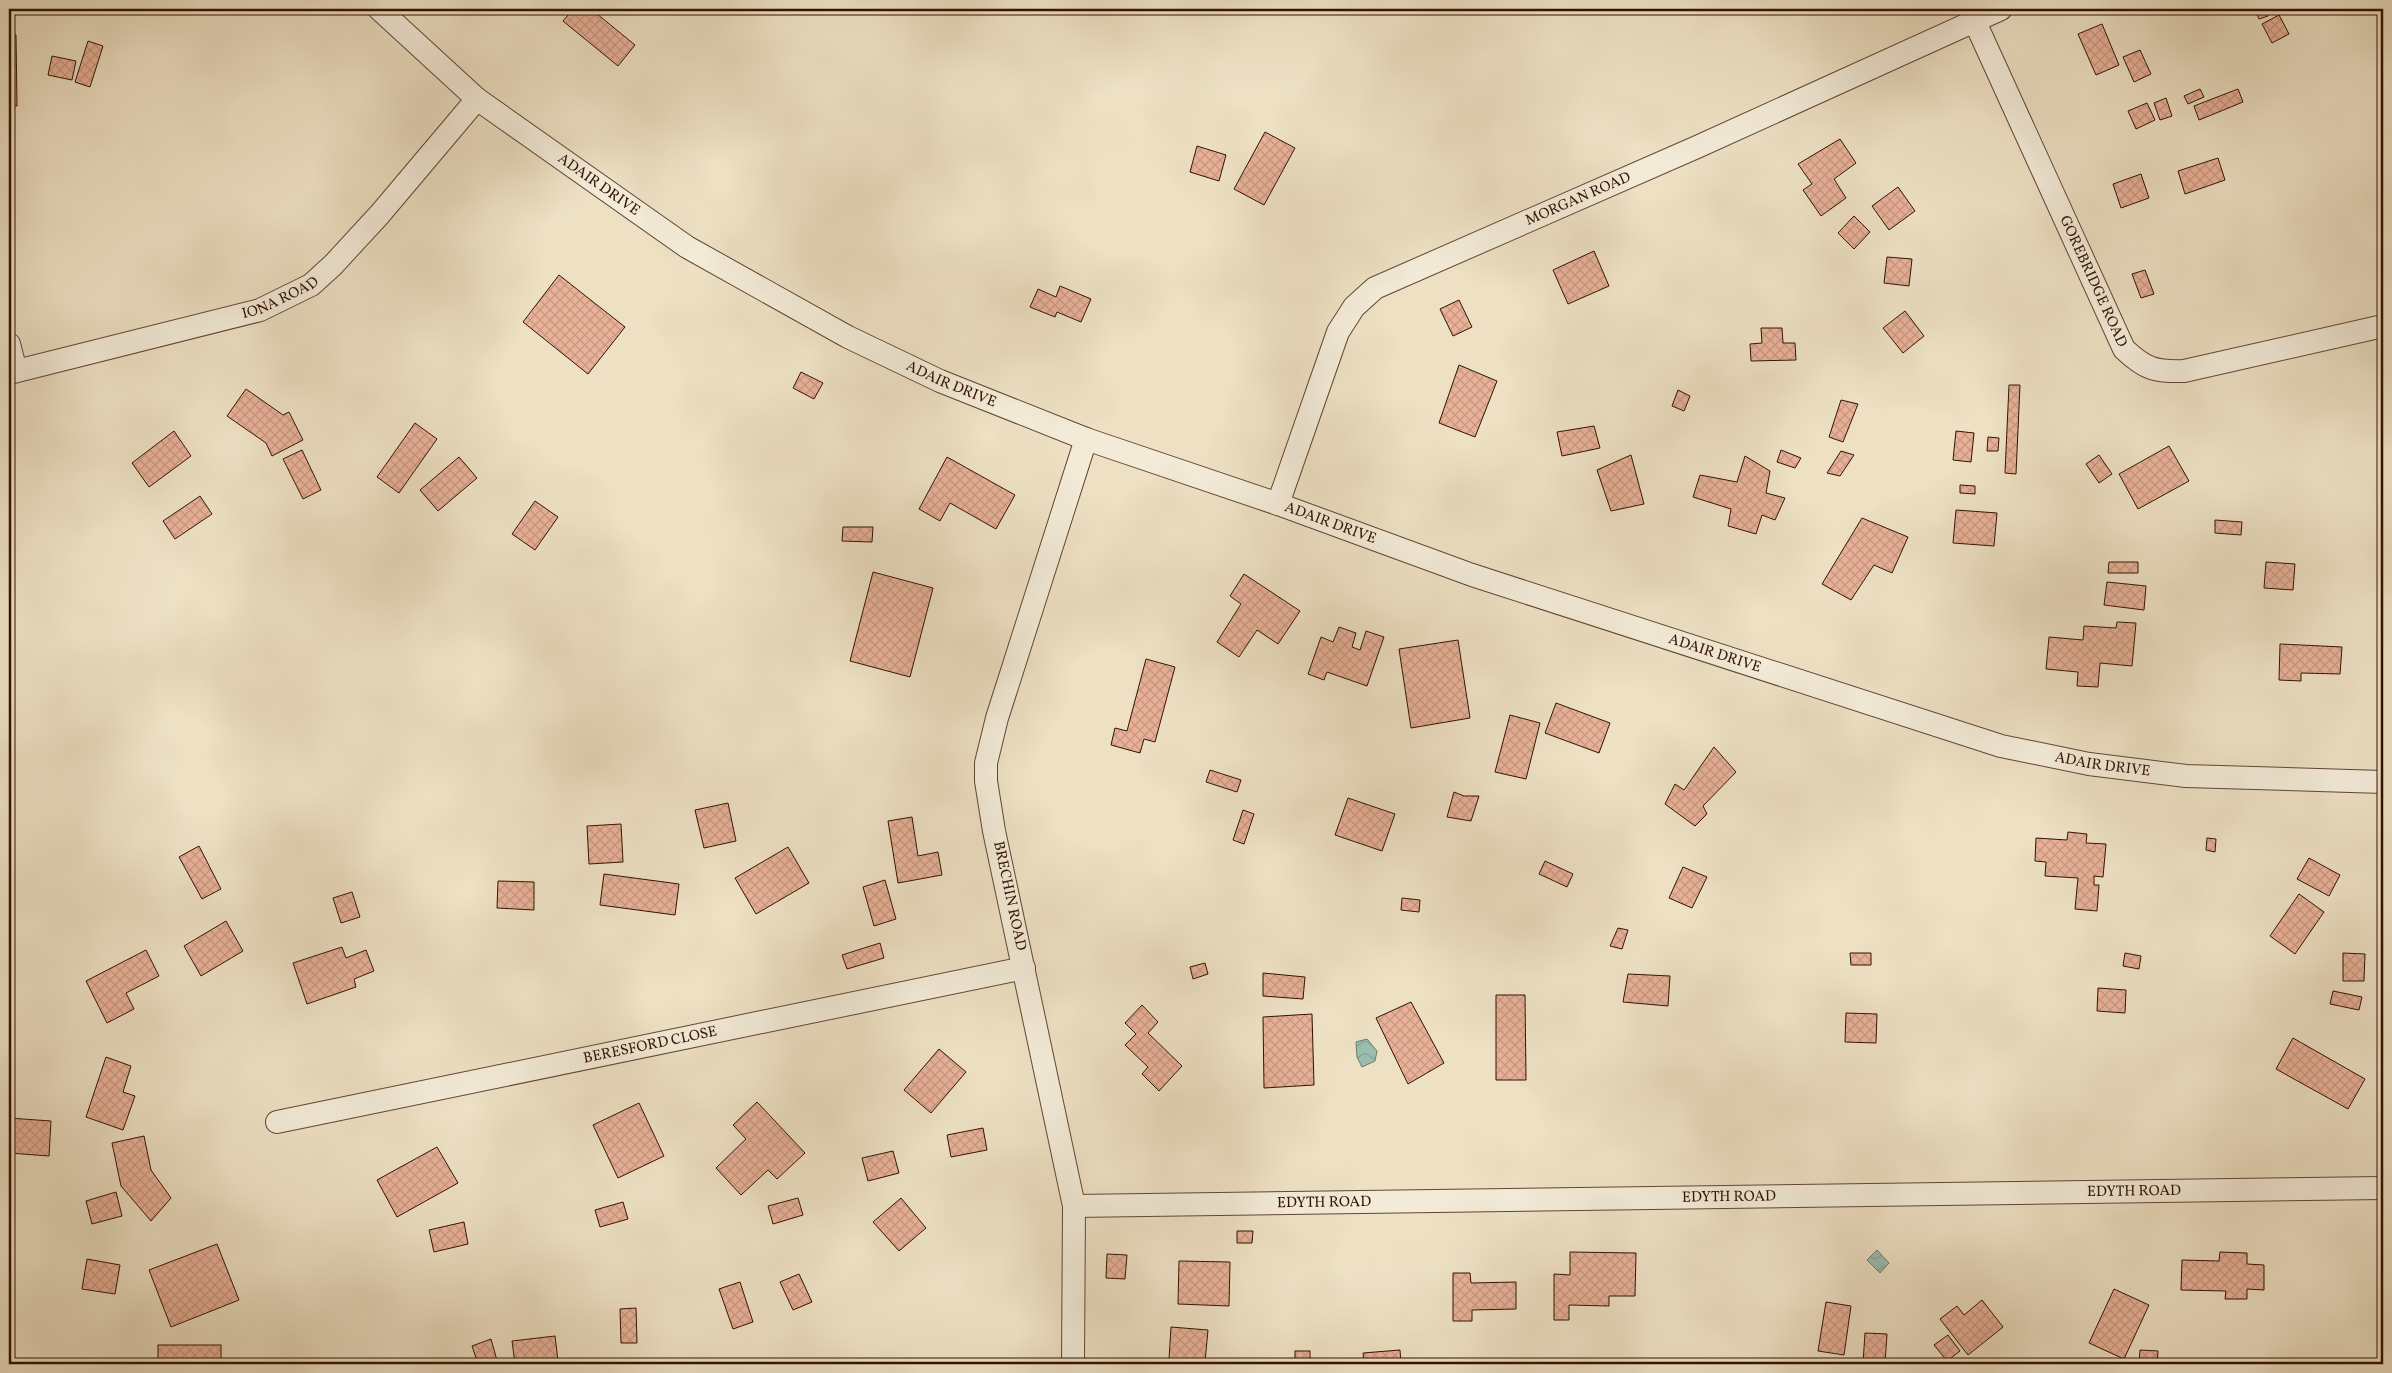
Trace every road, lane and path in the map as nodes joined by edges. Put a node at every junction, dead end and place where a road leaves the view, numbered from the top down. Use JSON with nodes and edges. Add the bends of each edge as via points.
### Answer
{"nodes":[{"id":1,"x":379,"y":9,"type":"edge"},
{"id":2,"x":2001,"y":9,"type":"edge"},
{"id":3,"x":1975,"y":22,"type":"junction"},
{"id":4,"x":477,"y":99,"type":"junction"},
{"id":5,"x":2383,"y":326,"type":"edge"},
{"id":6,"x":9,"y":344,"type":"edge"},
{"id":7,"x":13,"y":372,"type":"edge"},
{"id":8,"x":1086,"y":439,"type":"junction"},
{"id":9,"x":1278,"y":504,"type":"junction"},
{"id":10,"x":2383,"y":782,"type":"edge"},
{"id":11,"x":1024,"y":968,"type":"junction"},
{"id":12,"x":277,"y":1122,"type":"dead end"},
{"id":13,"x":2383,"y":1188,"type":"edge"},
{"id":14,"x":1074,"y":1206,"type":"junction"},
{"id":15,"x":1073,"y":1364,"type":"edge"}],
"edges":[{"from":1,"to":4,"type":"street","name":"ADAIR DRIVE"},
{"from":2,"to":3,"type":"street","name":"MORGAN ROAD"},
{"from":3,"to":5,"type":"street","name":"GOREBRIDGE ROAD","via":[[2124,349],[2137,361],[2161,372],[2184,371]]},
{"from":3,"to":9,"type":"street","name":"MORGAN ROAD","via":[[1375,288],[1354,307],[1338,332]]},
{"from":4,"to":7,"type":"street","name":"IONA ROAD","via":[[380,214],[311,285],[260,310]]},
{"from":4,"to":8,"type":"street","name":"ADAIR DRIVE","via":[[687,247],[822,323],[940,381]]},
{"from":6,"to":7,"type":"street"},
{"from":8,"to":9,"type":"street","name":"ADAIR DRIVE"},
{"from":8,"to":11,"type":"street","name":"BRECHIN ROAD","via":[[997,718],[986,763],[994,831]]},
{"from":9,"to":10,"type":"street","name":"ADAIR DRIVE","via":[[1472,575],[2001,746],[2089,764],[2186,776]]},
{"from":11,"to":12,"type":"street","name":"BERESFORD CLOSE"},
{"from":11,"to":14,"type":"street","name":"BRECHIN ROAD"},
{"from":13,"to":14,"type":"street","name":"EDYTH ROAD"},
{"from":14,"to":15,"type":"street","name":"BRECHIN ROAD"}]}
